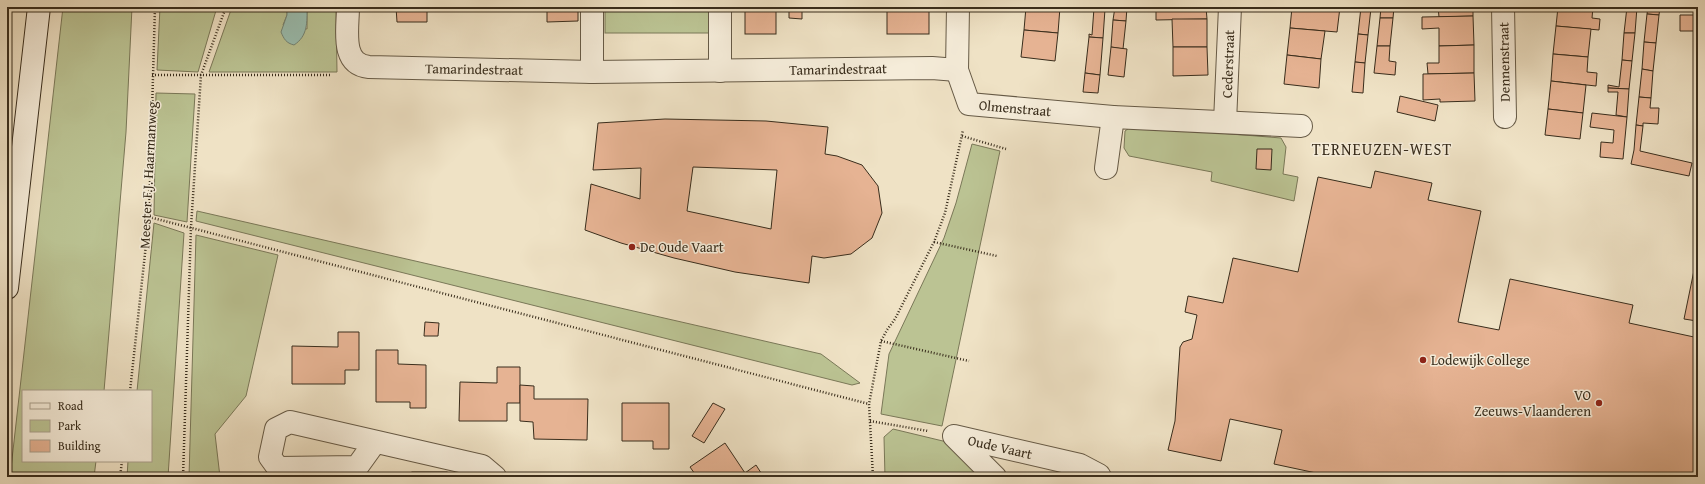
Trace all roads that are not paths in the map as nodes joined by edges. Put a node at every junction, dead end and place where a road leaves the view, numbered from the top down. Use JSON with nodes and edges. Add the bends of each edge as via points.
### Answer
{"nodes":[{"id":1,"x":39,"y":7,"type":"edge"},
{"id":2,"x":348,"y":7,"type":"edge"},
{"id":3,"x":592,"y":7,"type":"edge"},
{"id":4,"x":720,"y":7,"type":"edge"},
{"id":5,"x":958,"y":7,"type":"edge"},
{"id":6,"x":1230,"y":7,"type":"edge"},
{"id":7,"x":1503,"y":7,"type":"edge"},
{"id":8,"x":957,"y":70,"type":"junction"},
{"id":9,"x":720,"y":71,"type":"junction"},
{"id":10,"x":592,"y":72,"type":"junction"},
{"id":11,"x":1113,"y":117,"type":"junction"},
{"id":12,"x":1505,"y":117,"type":"dead end"},
{"id":13,"x":1225,"y":122,"type":"junction"},
{"id":14,"x":1301,"y":126,"type":"dead end"},
{"id":15,"x":1106,"y":168,"type":"dead end"},
{"id":16,"x":7,"y":288,"type":"edge"},
{"id":17,"x":375,"y":442,"type":"junction"},
{"id":18,"x":495,"y":477,"type":"edge"},
{"id":19,"x":995,"y":477,"type":"edge"},
{"id":20,"x":1100,"y":477,"type":"edge"}],
"edges":[{"from":1,"to":16,"type":"street"},
{"from":2,"to":10,"type":"street","name":"Tamarindestraat","via":[[348,48],[352,60],[357,64],[369,67]]},
{"from":3,"to":10,"type":"street"},
{"from":4,"to":9,"type":"street"},
{"from":5,"to":8,"type":"street","name":"Olmenstraat"},
{"from":6,"to":13,"type":"street","name":"Cederstraat"},
{"from":7,"to":12,"type":"street","name":"Dennenstraat"},
{"from":8,"to":9,"type":"street","name":"Tamarindestraat","via":[[932,68]]},
{"from":8,"to":11,"type":"street","name":"Olmenstraat","via":[[969,104]]},
{"from":9,"to":10,"type":"street","name":"Tamarindestraat"},
{"from":11,"to":13,"type":"street","name":"Olmenstraat"},
{"from":11,"to":15,"type":"street"},
{"from":13,"to":14,"type":"street","name":"Olmenstraat"},
{"from":17,"to":17,"type":"street","via":[[290,422],[276,429],[270,457],[278,468],[357,467]]},
{"from":17,"to":18,"type":"street","via":[[482,466]]},
{"from":19,"to":20,"type":"street","name":"Oude Vaart","via":[[954,436],[1080,465]]}]}
